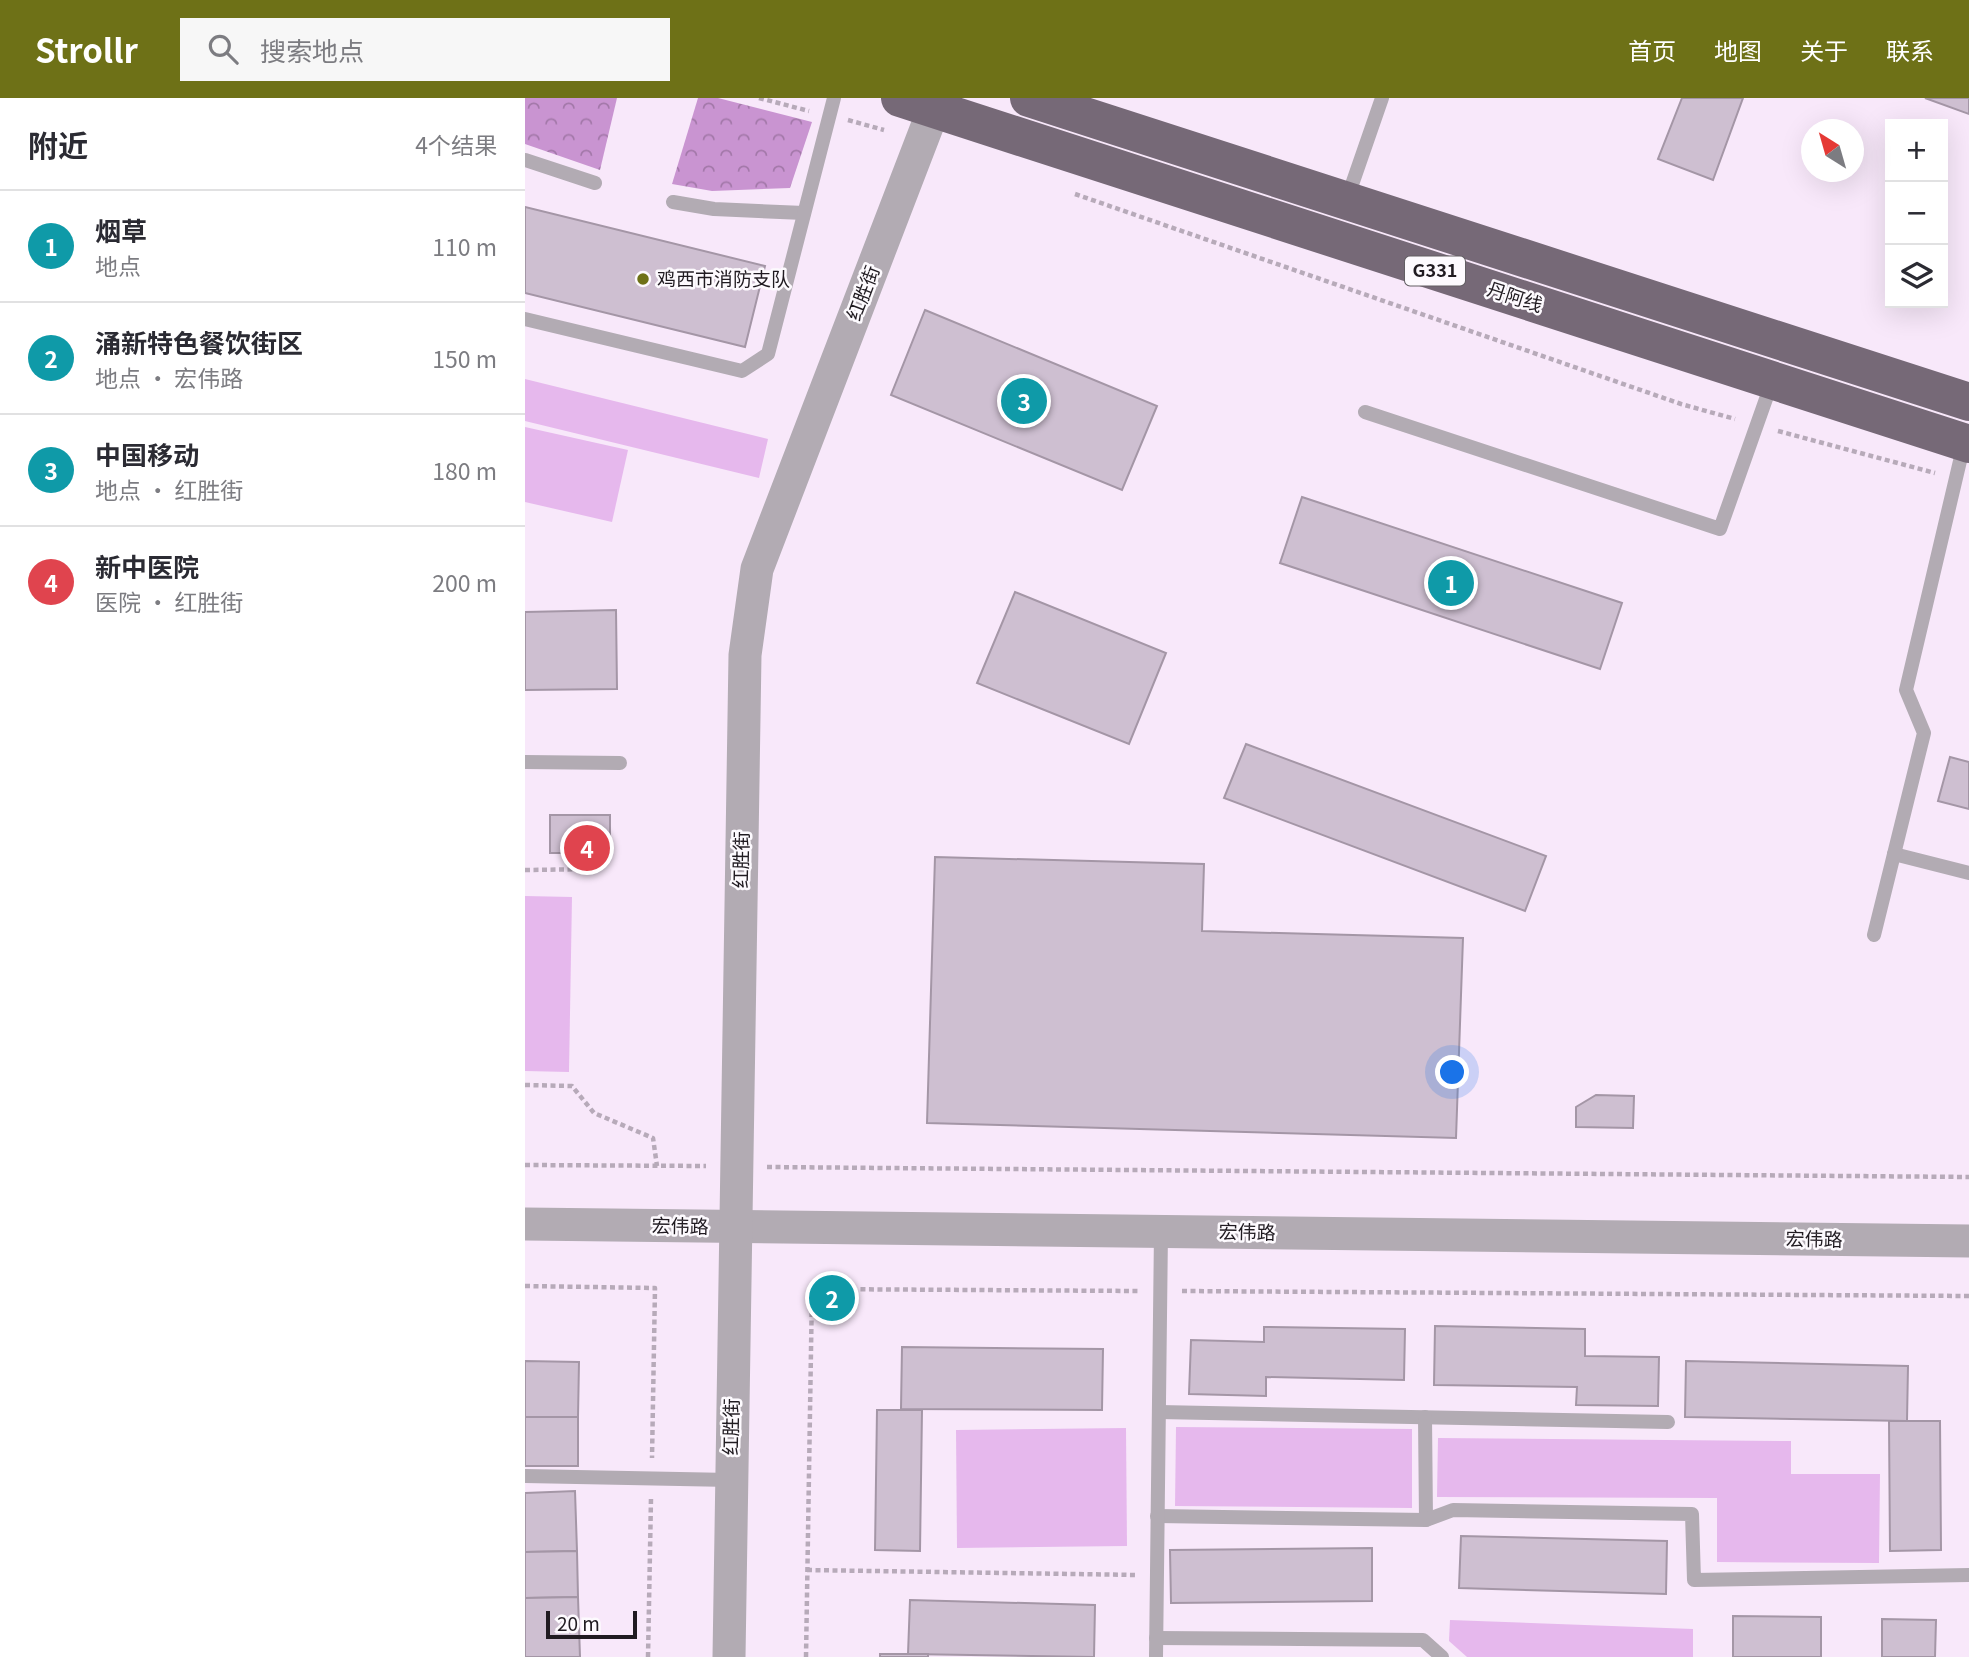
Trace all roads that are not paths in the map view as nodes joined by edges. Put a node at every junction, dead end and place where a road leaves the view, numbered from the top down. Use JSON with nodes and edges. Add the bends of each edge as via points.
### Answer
{"nodes":[{"id":1,"x":834,"y":98,"type":"edge"},
{"id":2,"x":1031,"y":98,"type":"edge"},
{"id":3,"x":1383,"y":98,"type":"edge"},
{"id":4,"x":923,"y":112,"type":"edge"},
{"id":5,"x":525,"y":160,"type":"edge"},
{"id":6,"x":596,"y":183,"type":"dead end"},
{"id":7,"x":1346,"y":200,"type":"junction"},
{"id":8,"x":673,"y":202,"type":"dead end"},
{"id":9,"x":804,"y":213,"type":"junction"},
{"id":10,"x":525,"y":319,"type":"edge"},
{"id":11,"x":1772,"y":381,"type":"junction"},
{"id":12,"x":1969,"y":402,"type":"edge"},
{"id":13,"x":1365,"y":412,"type":"dead end"},
{"id":14,"x":1963,"y":455,"type":"edge"},
{"id":15,"x":525,"y":762,"type":"edge"},
{"id":16,"x":620,"y":763,"type":"dead end"},
{"id":17,"x":1894,"y":853,"type":"junction"},
{"id":18,"x":1969,"y":873,"type":"edge"},
{"id":19,"x":1874,"y":934,"type":"dead end"},
{"id":20,"x":525,"y":1224,"type":"edge"},
{"id":21,"x":734,"y":1227,"type":"junction"},
{"id":22,"x":1161,"y":1231,"type":"junction"},
{"id":23,"x":1969,"y":1241,"type":"edge"},
{"id":24,"x":1159,"y":1412,"type":"junction"},
{"id":25,"x":1425,"y":1417,"type":"junction"},
{"id":26,"x":1668,"y":1422,"type":"dead end"},
{"id":27,"x":525,"y":1476,"type":"edge"},
{"id":28,"x":731,"y":1480,"type":"junction"},
{"id":29,"x":1157,"y":1516,"type":"junction"},
{"id":30,"x":1426,"y":1520,"type":"junction"},
{"id":31,"x":1969,"y":1575,"type":"edge"},
{"id":32,"x":1156,"y":1638,"type":"junction"},
{"id":33,"x":729,"y":1657,"type":"edge"},
{"id":34,"x":1156,"y":1657,"type":"edge"},
{"id":35,"x":1442,"y":1657,"type":"edge"}],
"edges":[{"from":1,"to":9,"type":"lane"},
{"from":2,"to":7,"type":"highway","name":"丹阿线","number":"G331"},
{"from":3,"to":7,"type":"lane"},
{"from":4,"to":11,"type":"highway","name":"丹阿线","number":"G331"},
{"from":4,"to":21,"type":"street","name":"红胜街","via":[[757,569],[745,655]]},
{"from":5,"to":6,"type":"lane"},
{"from":7,"to":12,"type":"highway","name":"丹阿线","number":"G331"},
{"from":8,"to":9,"type":"lane","via":[[714,209]]},
{"from":9,"to":10,"type":"lane","via":[[768,354],[742,371]]},
{"from":11,"to":13,"type":"lane","via":[[1720,529]]},
{"from":11,"to":14,"type":"highway","name":"丹阿线","number":"G331"},
{"from":14,"to":17,"type":"lane","via":[[1906,690],[1924,733]]},
{"from":15,"to":16,"type":"lane"},
{"from":17,"to":18,"type":"lane"},
{"from":17,"to":19,"type":"lane"},
{"from":20,"to":21,"type":"street","name":"宏伟路"},
{"from":21,"to":22,"type":"street","name":"宏伟路"},
{"from":21,"to":28,"type":"street","name":"红胜街"},
{"from":22,"to":23,"type":"street","name":"宏伟路"},
{"from":22,"to":24,"type":"lane"},
{"from":24,"to":25,"type":"lane"},
{"from":24,"to":29,"type":"lane"},
{"from":25,"to":26,"type":"lane"},
{"from":25,"to":30,"type":"lane"},
{"from":27,"to":28,"type":"lane"},
{"from":28,"to":33,"type":"street","name":"红胜街"},
{"from":29,"to":30,"type":"lane"},
{"from":29,"to":32,"type":"lane"},
{"from":30,"to":31,"type":"lane","via":[[1453,1510],[1692,1514],[1694,1580]]},
{"from":32,"to":34,"type":"lane"},
{"from":32,"to":35,"type":"lane","via":[[1423,1640]]}]}
